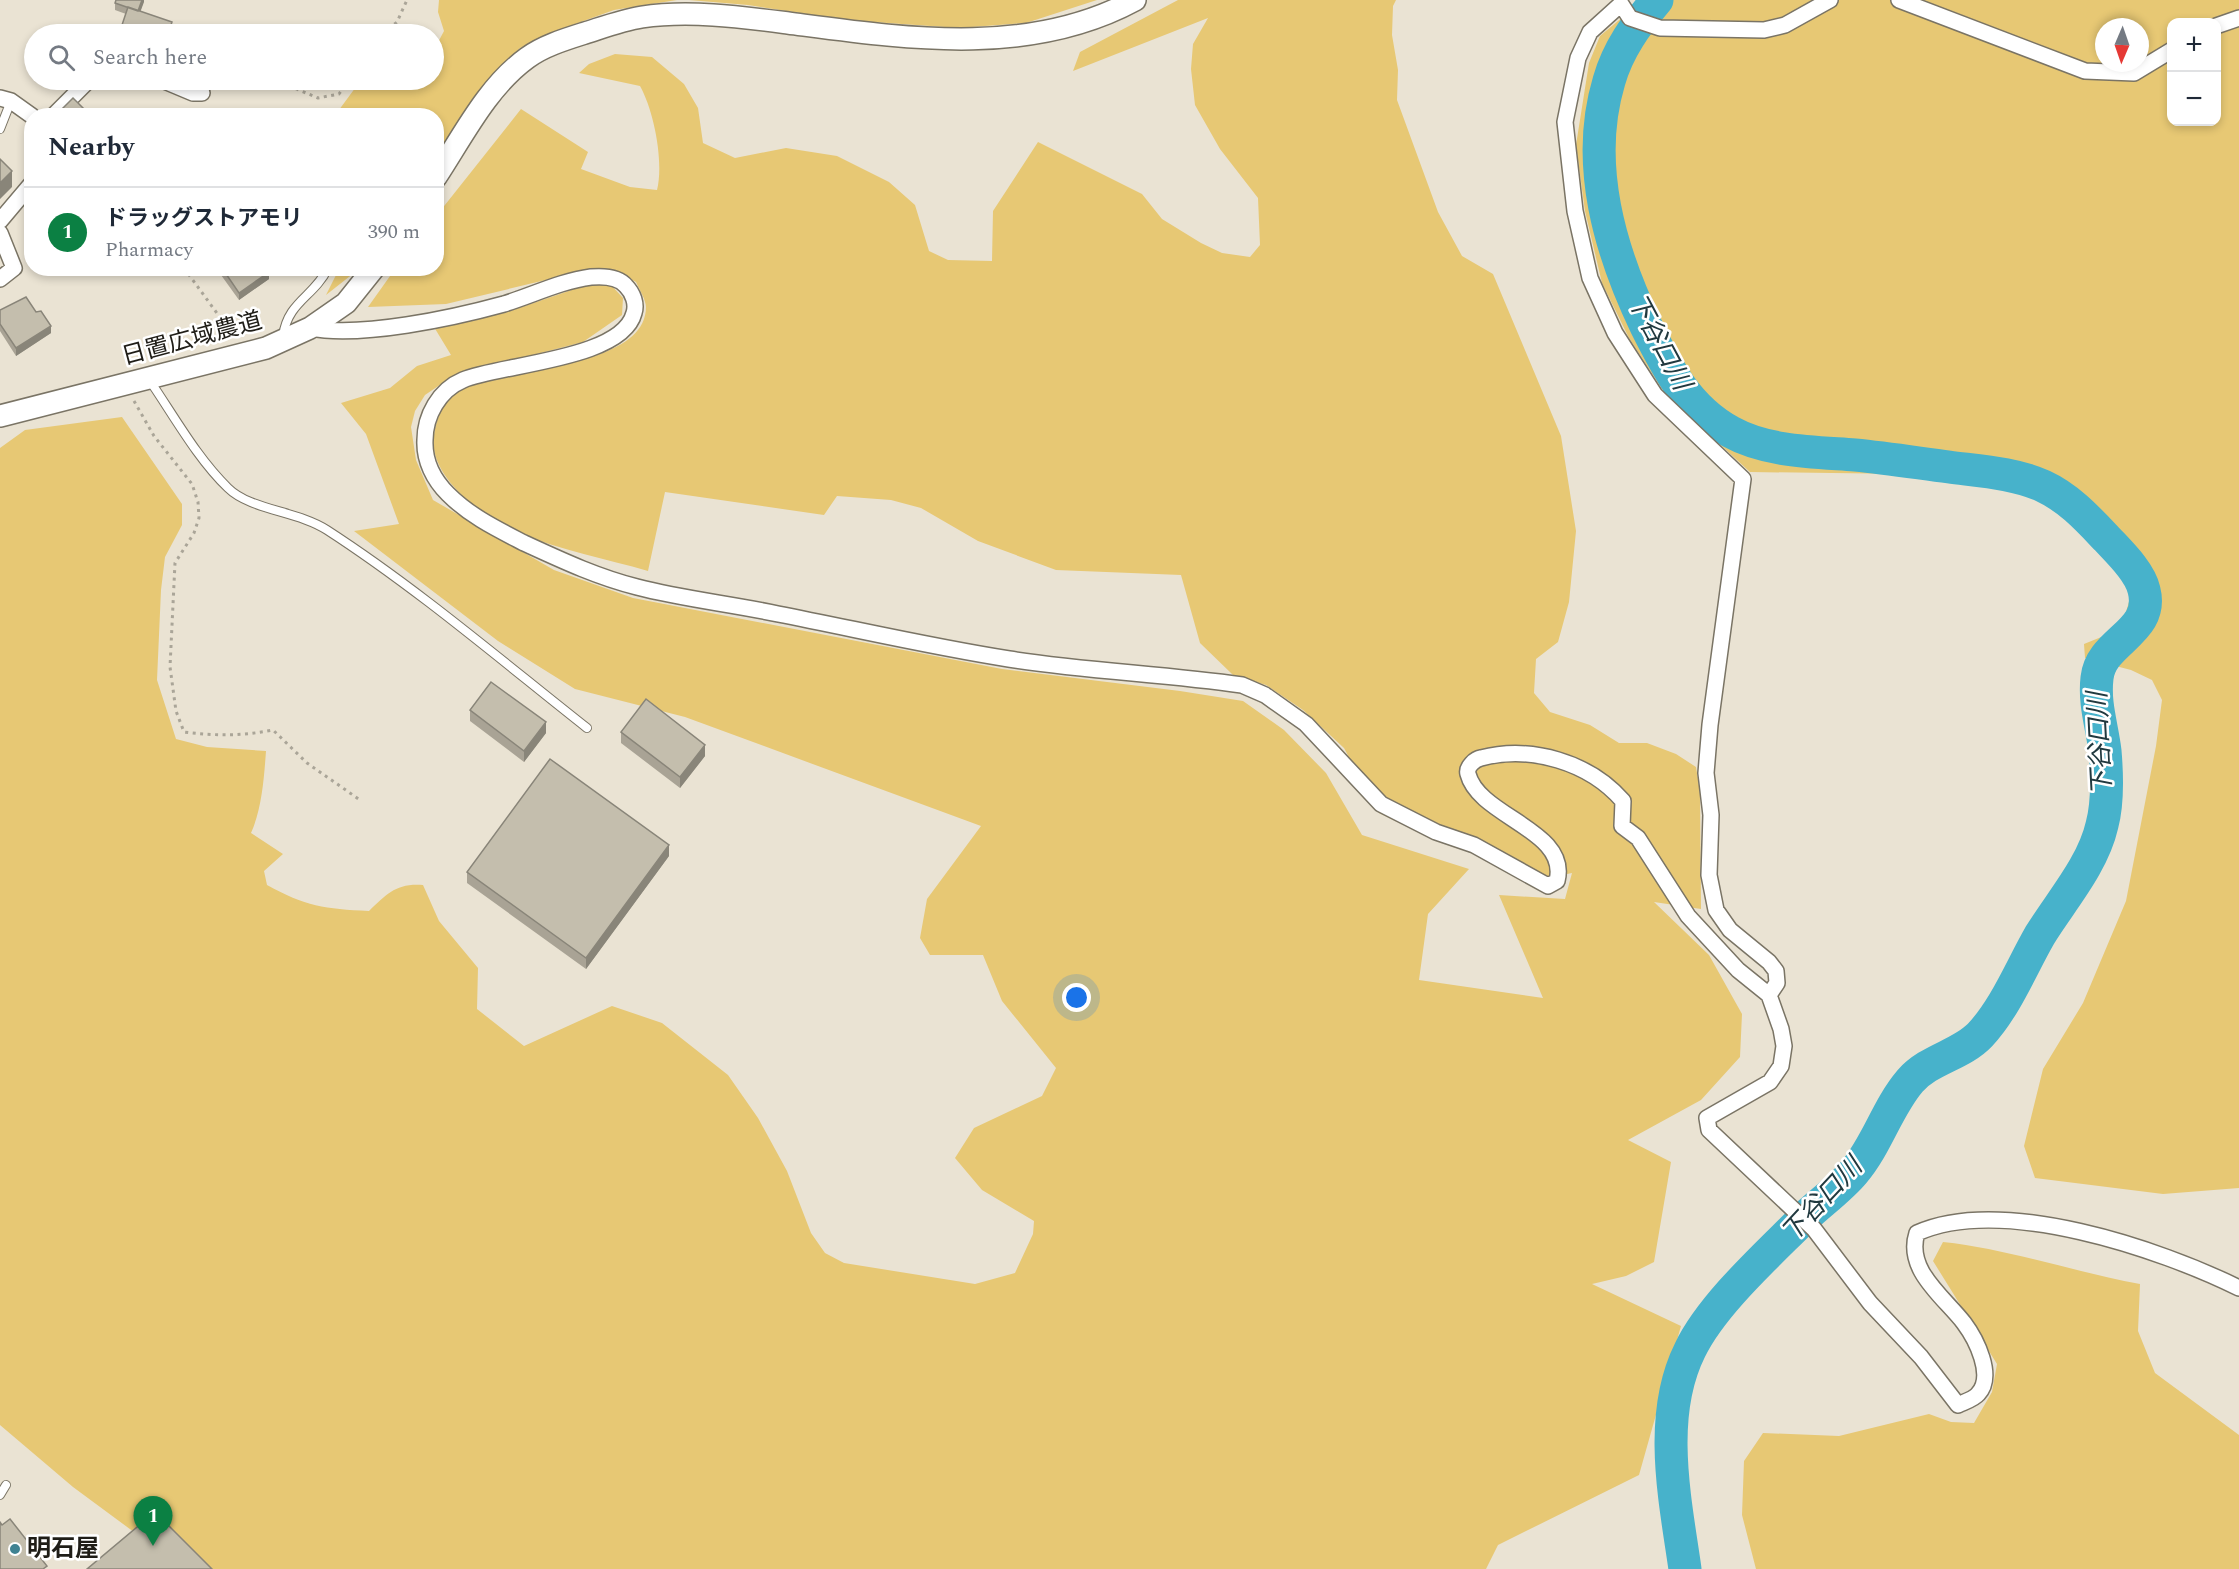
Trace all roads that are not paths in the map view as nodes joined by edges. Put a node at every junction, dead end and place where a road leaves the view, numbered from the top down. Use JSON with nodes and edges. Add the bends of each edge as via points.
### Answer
{"nodes":[{"id":1,"x":1135,"y":0,"type":"edge"},
{"id":2,"x":1830,"y":0,"type":"edge"},
{"id":3,"x":1899,"y":0,"type":"edge"},
{"id":4,"x":2239,"y":18,"type":"edge"},
{"id":5,"x":2221,"y":25,"type":"edge"},
{"id":6,"x":2167,"y":53,"type":"edge"},
{"id":7,"x":79,"y":90,"type":"edge"},
{"id":8,"x":186,"y":90,"type":"edge"},
{"id":9,"x":202,"y":93,"type":"dead end"},
{"id":10,"x":5,"y":100,"type":"edge"},
{"id":11,"x":61,"y":108,"type":"edge"},
{"id":12,"x":24,"y":111,"type":"edge"},
{"id":13,"x":0,"y":116,"type":"edge"},
{"id":14,"x":0,"y":129,"type":"edge"},
{"id":15,"x":444,"y":165,"type":"edge"},
{"id":16,"x":24,"y":192,"type":"edge"},
{"id":17,"x":0,"y":221,"type":"edge"},
{"id":18,"x":0,"y":233,"type":"edge"},
{"id":19,"x":323,"y":276,"type":"edge"},
{"id":20,"x":368,"y":276,"type":"edge"},
{"id":21,"x":0,"y":279,"type":"edge"},
{"id":22,"x":310,"y":328,"type":"junction"},
{"id":23,"x":282,"y":341,"type":"junction"},
{"id":24,"x":147,"y":378,"type":"junction"},
{"id":25,"x":0,"y":416,"type":"edge"},
{"id":26,"x":587,"y":728,"type":"dead end"},
{"id":27,"x":1769,"y":995,"type":"junction"},
{"id":28,"x":2239,"y":1288,"type":"edge"},
{"id":29,"x":6,"y":1485,"type":"dead end"},
{"id":30,"x":0,"y":1495,"type":"edge"}],
"edges":[{"from":1,"to":15,"type":"street","via":[[1113,12],[1050,31],[997,39],[868,33],[740,17],[644,17],[611,24],[528,57],[499,84]]},
{"from":2,"to":27,"type":"street","via":[[1785,25],[1764,30],[1660,28],[1630,18],[1621,4],[1590,32],[1578,58],[1565,122],[1575,211],[1590,278],[1615,333],[1655,394],[1743,479],[1710,725],[1706,773],[1711,815],[1709,875],[1716,910],[1730,930],[1776,971],[1777,982]]},
{"from":3,"to":6,"type":"street","via":[[2085,71],[2134,73]]},
{"from":4,"to":5,"type":"street"},
{"from":7,"to":11,"type":"street"},
{"from":8,"to":9,"type":"street"},
{"from":10,"to":12,"type":"street"},
{"from":10,"to":13,"type":"lane"},
{"from":10,"to":14,"type":"lane"},
{"from":16,"to":17,"type":"street"},
{"from":18,"to":21,"type":"street","via":[[14,268]]},
{"from":19,"to":23,"type":"lane","via":[[285,319]]},
{"from":20,"to":22,"type":"street","name":"日置広域農道","via":[[345,303]]},
{"from":22,"to":23,"type":"street","name":"日置広域農道"},
{"from":22,"to":27,"type":"street","via":[[332,332],[364,330],[445,317],[593,277],[616,278],[628,287],[635,302],[634,317],[620,332],[589,350],[462,380],[444,393],[431,410],[424,453],[435,479],[485,524],[574,567],[637,587],[1010,659],[1242,685],[1265,695],[1306,724],[1381,804],[1436,832],[1474,845],[1548,886],[1557,881],[1559,873],[1549,849],[1530,829],[1498,810],[1468,774],[1468,768],[1476,759],[1499,753],[1529,753],[1565,762],[1612,789],[1623,801],[1622,826],[1638,838],[1688,916],[1738,970]]},
{"from":23,"to":24,"type":"street","name":"日置広域農道","via":[[203,366]]},
{"from":24,"to":25,"type":"street","name":"日置広域農道"},
{"from":24,"to":26,"type":"lane","via":[[229,489],[248,501],[290,512],[324,528],[378,564]]},
{"from":27,"to":28,"type":"street","via":[[1784,1046],[1781,1066],[1770,1082],[1707,1118],[1709,1130],[1814,1229],[1870,1303],[1921,1356],[1958,1405],[1978,1394],[1987,1369],[1965,1324],[1934,1291],[1917,1261],[1917,1233],[1936,1225],[2029,1222],[2114,1241],[2195,1267]]},
{"from":29,"to":30,"type":"lane"}]}
